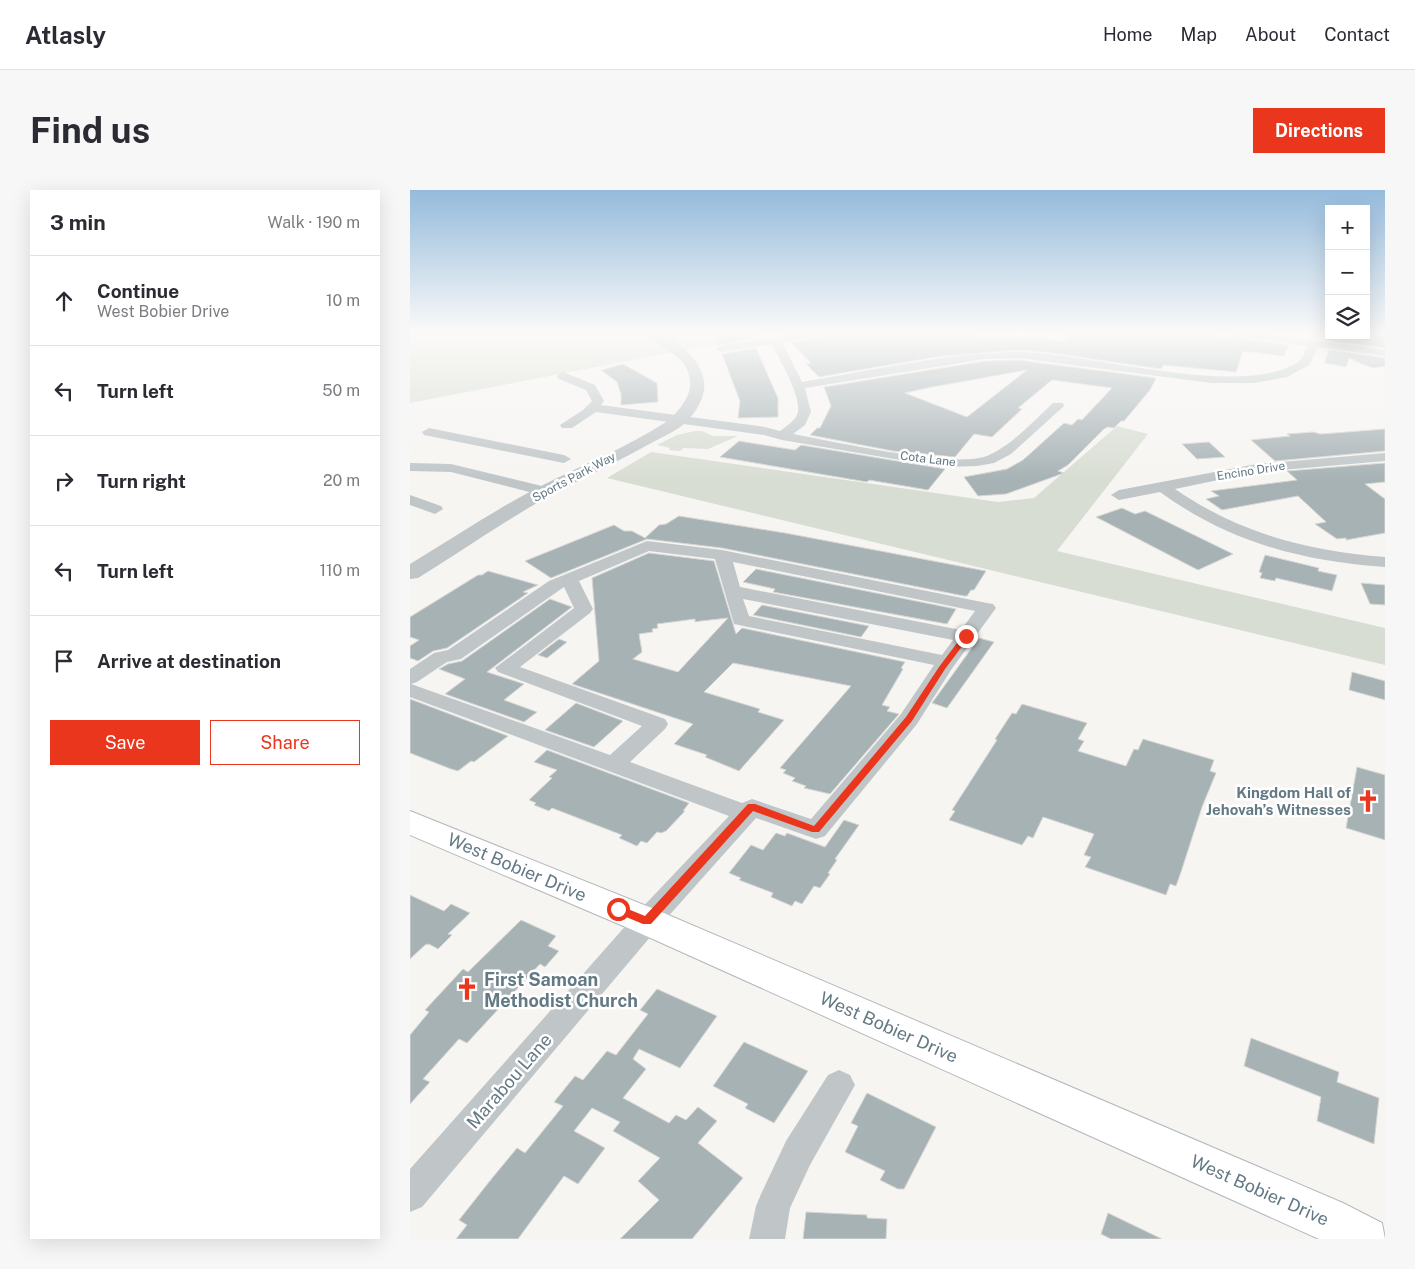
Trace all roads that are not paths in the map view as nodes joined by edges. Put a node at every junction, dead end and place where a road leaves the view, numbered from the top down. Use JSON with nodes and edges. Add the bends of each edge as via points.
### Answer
{"nodes":[{"id":1,"x":580,"y":383,"type":"edge"},
{"id":2,"x":698,"y":383,"type":"edge"},
{"id":3,"x":796,"y":383,"type":"edge"},
{"id":4,"x":817,"y":383,"type":"edge"},
{"id":5,"x":798,"y":386,"type":"junction"},
{"id":6,"x":1058,"y":406,"type":"dead end"},
{"id":7,"x":591,"y":411,"type":"junction"},
{"id":8,"x":676,"y":422,"type":"junction"},
{"id":9,"x":567,"y":425,"type":"dead end"},
{"id":10,"x":429,"y":432,"type":"dead end"},
{"id":11,"x":782,"y":436,"type":"junction"},
{"id":12,"x":492,"y":445,"type":"junction"},
{"id":13,"x":1385,"y":457,"type":"edge"},
{"id":14,"x":564,"y":459,"type":"dead end"},
{"id":15,"x":410,"y":467,"type":"edge"},
{"id":16,"x":451,"y":468,"type":"junction"},
{"id":17,"x":1164,"y":487,"type":"junction"},
{"id":18,"x":546,"y":491,"type":"junction"},
{"id":19,"x":1119,"y":495,"type":"dead end"},
{"id":20,"x":410,"y":500,"type":"edge"},
{"id":21,"x":435,"y":510,"type":"dead end"},
{"id":22,"x":722,"y":555,"type":"junction"},
{"id":23,"x":1385,"y":562,"type":"edge"},
{"id":24,"x":410,"y":573,"type":"edge"},
{"id":25,"x":569,"y":580,"type":"junction"},
{"id":26,"x":732,"y":591,"type":"junction"},
{"id":27,"x":966,"y":636,"type":"junction"},
{"id":28,"x":947,"y":662,"type":"junction"},
{"id":29,"x":410,"y":678,"type":"edge"},
{"id":30,"x":410,"y":690,"type":"edge"},
{"id":31,"x":613,"y":765,"type":"junction"},
{"id":32,"x":746,"y":813,"type":"junction"},
{"id":33,"x":410,"y":822,"type":"edge"},
{"id":34,"x":647,"y":921,"type":"junction"},
{"id":35,"x":839,"y":1085,"type":"dead end"},
{"id":36,"x":410,"y":1195,"type":"edge"},
{"id":37,"x":1326,"y":1229,"type":"edge"},
{"id":38,"x":768,"y":1239,"type":"edge"},
{"id":39,"x":1366,"y":1239,"type":"edge"}],
"edges":[{"from":1,"to":7,"type":"street","via":[[591,388],[598,401]]},
{"from":2,"to":8,"type":"street","name":"Sports Park Way","via":[[693,400]]},
{"from":3,"to":5,"type":"street"},
{"from":4,"to":5,"type":"street"},
{"from":5,"to":11,"type":"street","via":[[805,412],[800,422]]},
{"from":6,"to":11,"type":"street","name":"Cota Lane","via":[[1005,451],[990,460],[974,462],[942,463]]},
{"from":7,"to":8,"type":"street","name":"Cota Lane"},
{"from":7,"to":9,"type":"street"},
{"from":8,"to":11,"type":"street","name":"Cota Lane","via":[[759,436]]},
{"from":8,"to":18,"type":"street","name":"Sports Park Way"},
{"from":10,"to":12,"type":"street"},
{"from":12,"to":14,"type":"street"},
{"from":12,"to":16,"type":"street"},
{"from":13,"to":17,"type":"street","name":"Encino Drive","via":[[1257,468]]},
{"from":15,"to":16,"type":"street"},
{"from":16,"to":18,"type":"street"},
{"from":17,"to":19,"type":"street","name":"Encino Drive"},
{"from":17,"to":23,"type":"street","via":[[1198,511],[1250,536],[1325,554]]},
{"from":18,"to":24,"type":"street","name":"Sports Park Way"},
{"from":20,"to":21,"type":"street"},
{"from":22,"to":25,"type":"street","via":[[647,546]]},
{"from":22,"to":26,"type":"street"},
{"from":22,"to":27,"type":"street","via":[[987,608]]},
{"from":25,"to":29,"type":"street","via":[[555,585],[454,655],[441,657]]},
{"from":25,"to":31,"type":"street","via":[[584,609],[505,668],[657,724]]},
{"from":26,"to":27,"type":"street"},
{"from":26,"to":28,"type":"street","via":[[741,620]]},
{"from":27,"to":28,"type":"street"},
{"from":28,"to":32,"type":"street","via":[[909,719],[816,830],[752,807]]},
{"from":30,"to":31,"type":"street"},
{"from":31,"to":32,"type":"street"},
{"from":32,"to":34,"type":"street","name":"Marabou Lane"},
{"from":33,"to":34,"type":"main road","name":"West Bobier Drive"},
{"from":34,"to":36,"type":"street","name":"Marabou Lane"},
{"from":34,"to":37,"type":"main road","name":"West Bobier Drive"},
{"from":35,"to":38,"type":"street","via":[[798,1153],[773,1206]]},
{"from":37,"to":39,"type":"main road","name":"West Bobier Drive"}]}
